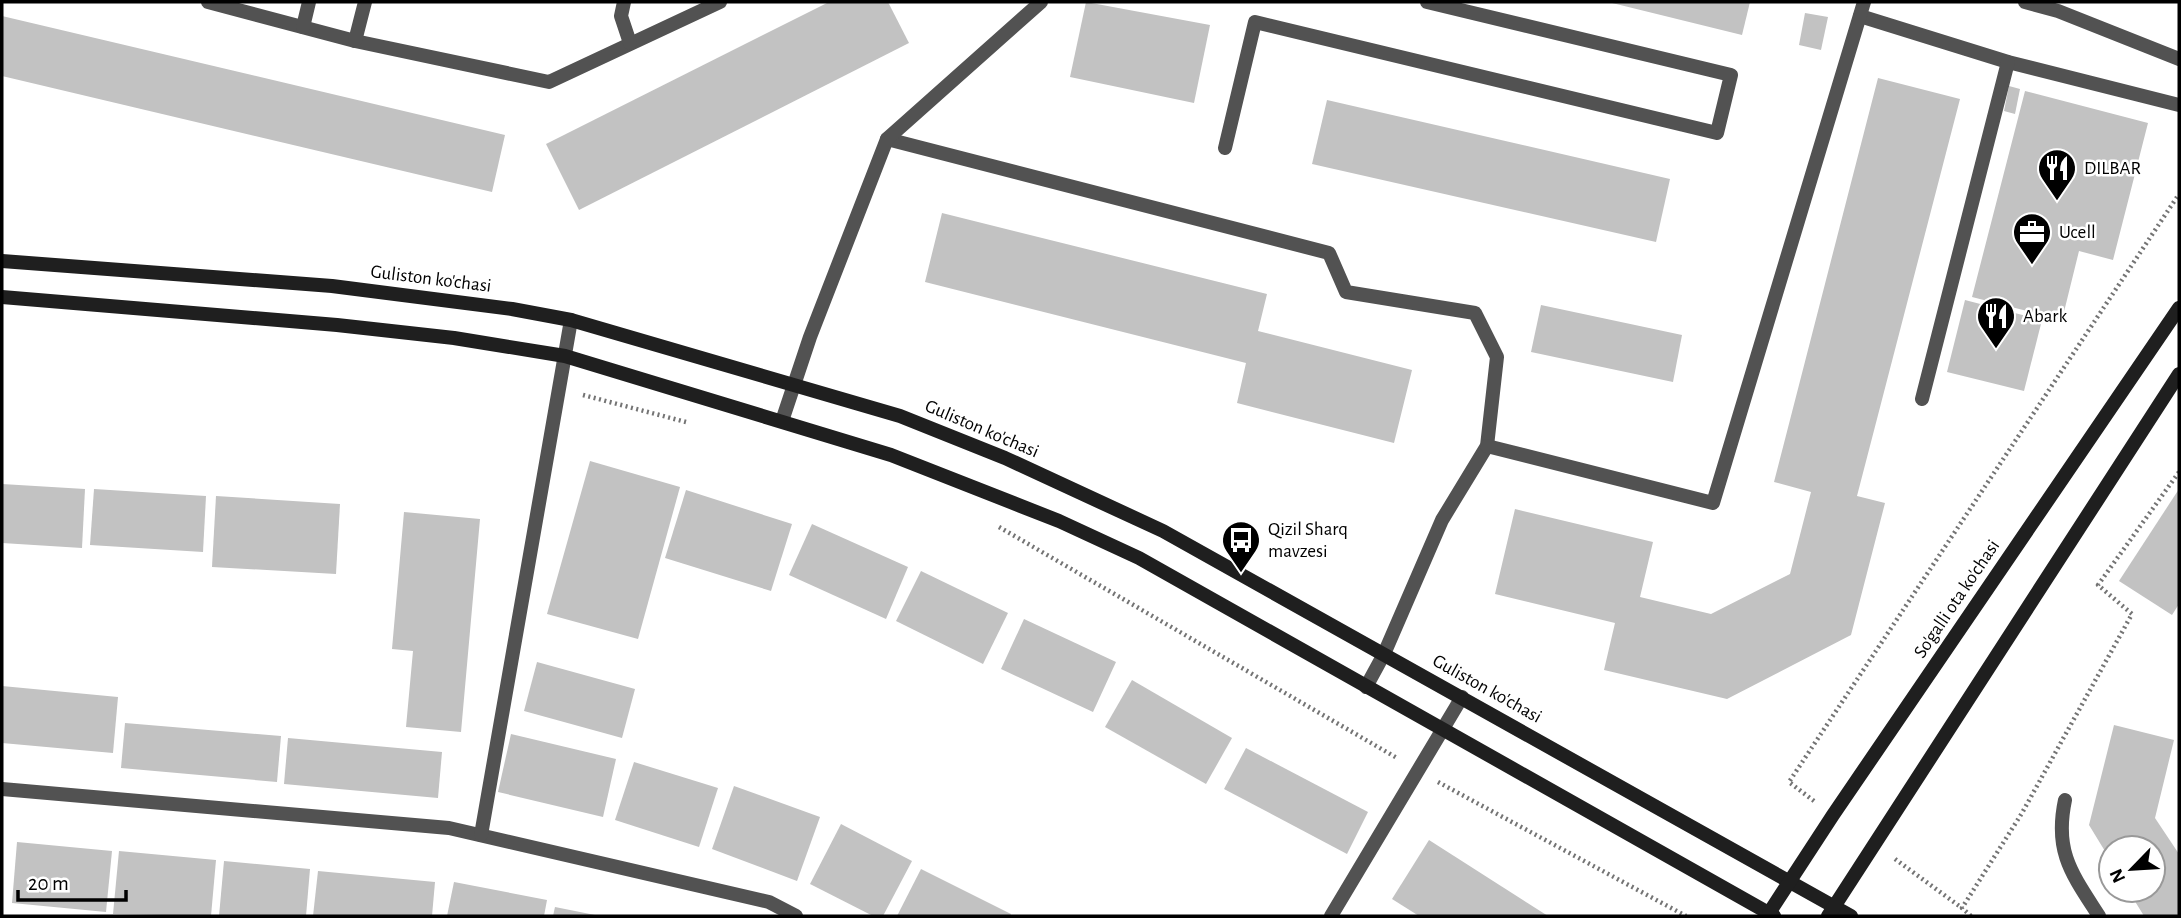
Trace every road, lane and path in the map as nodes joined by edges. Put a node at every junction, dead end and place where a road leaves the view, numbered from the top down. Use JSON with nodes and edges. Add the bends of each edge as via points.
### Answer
{"nodes":[{"id":1,"x":208,"y":2,"type":"edge"},
{"id":2,"x":309,"y":2,"type":"edge"},
{"id":3,"x":365,"y":2,"type":"edge"},
{"id":4,"x":624,"y":2,"type":"edge"},
{"id":5,"x":720,"y":2,"type":"edge"},
{"id":6,"x":1041,"y":2,"type":"edge"},
{"id":7,"x":1427,"y":2,"type":"edge"},
{"id":8,"x":2025,"y":2,"type":"edge"},
{"id":9,"x":1862,"y":9,"type":"edge"},
{"id":10,"x":303,"y":27,"type":"junction"},
{"id":11,"x":355,"y":41,"type":"junction"},
{"id":12,"x":630,"y":43,"type":"junction"},
{"id":13,"x":2179,"y":59,"type":"edge"},
{"id":14,"x":2008,"y":62,"type":"junction"},
{"id":15,"x":2179,"y":105,"type":"edge"},
{"id":16,"x":887,"y":139,"type":"junction"},
{"id":17,"x":1225,"y":148,"type":"dead end"},
{"id":18,"x":2179,"y":194,"type":"edge"},
{"id":19,"x":2,"y":261,"type":"edge"},
{"id":20,"x":2,"y":297,"type":"edge"},
{"id":21,"x":2179,"y":308,"type":"edge"},
{"id":22,"x":571,"y":320,"type":"junction"},
{"id":23,"x":565,"y":356,"type":"junction"},
{"id":24,"x":2179,"y":374,"type":"edge"},
{"id":25,"x":795,"y":383,"type":"junction"},
{"id":26,"x":558,"y":389,"type":"junction"},
{"id":27,"x":1922,"y":399,"type":"dead end"},
{"id":28,"x":782,"y":421,"type":"junction"},
{"id":29,"x":693,"y":424,"type":"dead end"},
{"id":30,"x":1487,"y":446,"type":"junction"},
{"id":31,"x":2179,"y":472,"type":"edge"},
{"id":32,"x":987,"y":520,"type":"dead end"},
{"id":33,"x":1384,"y":654,"type":"junction"},
{"id":34,"x":1366,"y":687,"type":"junction"},
{"id":35,"x":1462,"y":697,"type":"junction"},
{"id":36,"x":1442,"y":729,"type":"junction"},
{"id":37,"x":1417,"y":771,"type":"junction"},
{"id":38,"x":2,"y":789,"type":"edge"},
{"id":39,"x":2065,"y":800,"type":"dead end"},
{"id":40,"x":1833,"y":815,"type":"junction"},
{"id":41,"x":481,"y":835,"type":"junction"},
{"id":42,"x":1873,"y":844,"type":"junction"},
{"id":43,"x":1789,"y":880,"type":"junction"},
{"id":44,"x":1962,"y":908,"type":"junction"},
{"id":45,"x":1831,"y":911,"type":"edge"},
{"id":46,"x":1772,"y":915,"type":"edge"},
{"id":47,"x":796,"y":916,"type":"edge"},
{"id":48,"x":1331,"y":916,"type":"edge"},
{"id":49,"x":1686,"y":916,"type":"edge"},
{"id":50,"x":1851,"y":916,"type":"edge"},
{"id":51,"x":1971,"y":916,"type":"edge"},
{"id":52,"x":2099,"y":916,"type":"edge"}],
"edges":[{"from":1,"to":10,"type":"street"},
{"from":2,"to":10,"type":"street"},
{"from":3,"to":11,"type":"street"},
{"from":4,"to":12,"type":"street","via":[[621,16]]},
{"from":5,"to":12,"type":"street"},
{"from":6,"to":16,"type":"street"},
{"from":7,"to":17,"type":"street","via":[[1731,75],[1717,133],[1255,22]]},
{"from":8,"to":13,"type":"street"},
{"from":9,"to":14,"type":"street"},
{"from":9,"to":30,"type":"street","via":[[1713,503]]},
{"from":10,"to":11,"type":"street"},
{"from":11,"to":12,"type":"street","via":[[549,82]]},
{"from":14,"to":15,"type":"street"},
{"from":14,"to":27,"type":"street"},
{"from":16,"to":25,"type":"street"},
{"from":16,"to":30,"type":"street","via":[[1329,253],[1346,292],[1475,313],[1497,357]]},
{"from":18,"to":40,"type":"path","via":[[1789,782]]},
{"from":19,"to":22,"type":"main road","name":"Guliston ko'chasi","via":[[332,286]]},
{"from":20,"to":23,"type":"main road","via":[[337,325]]},
{"from":21,"to":40,"type":"main road","name":"So'galli ota ko'chasi"},
{"from":22,"to":23,"type":"street"},
{"from":22,"to":25,"type":"main road","name":"Guliston ko'chasi"},
{"from":23,"to":26,"type":"street"},
{"from":23,"to":28,"type":"main road"},
{"from":24,"to":42,"type":"main road"},
{"from":25,"to":28,"type":"street"},
{"from":25,"to":33,"type":"main road","name":"Guliston ko'chasi","via":[[900,416],[1084,494],[1163,531]]},
{"from":26,"to":29,"type":"path"},
{"from":26,"to":41,"type":"street"},
{"from":28,"to":34,"type":"main road","via":[[891,455],[1059,521],[1205,593]]},
{"from":30,"to":33,"type":"street","via":[[1442,520]]},
{"from":31,"to":44,"type":"path","via":[[2098,585],[2132,614],[2022,813]]},
{"from":32,"to":37,"type":"path"},
{"from":33,"to":34,"type":"street"},
{"from":33,"to":35,"type":"main road","name":"Guliston ko'chasi"},
{"from":34,"to":36,"type":"main road"},
{"from":35,"to":36,"type":"street"},
{"from":35,"to":43,"type":"main road","name":"Guliston ko'chasi"},
{"from":36,"to":37,"type":"street"},
{"from":36,"to":46,"type":"main road"},
{"from":37,"to":48,"type":"street"},
{"from":37,"to":49,"type":"path"},
{"from":38,"to":41,"type":"street","via":[[449,828]]},
{"from":39,"to":52,"type":"street","via":[[2061,846],[2072,875]]},
{"from":40,"to":43,"type":"main road","name":"So'galli ota ko'chasi"},
{"from":41,"to":47,"type":"street","via":[[769,902]]},
{"from":42,"to":44,"type":"path"},
{"from":42,"to":45,"type":"main road"},
{"from":43,"to":45,"type":"main road","name":"Guliston ko'chasi"},
{"from":43,"to":46,"type":"main road","name":"So'galli ota ko'chasi"},
{"from":44,"to":51,"type":"path"},
{"from":45,"to":50,"type":"main road","name":"Guliston ko'chasi"}]}
